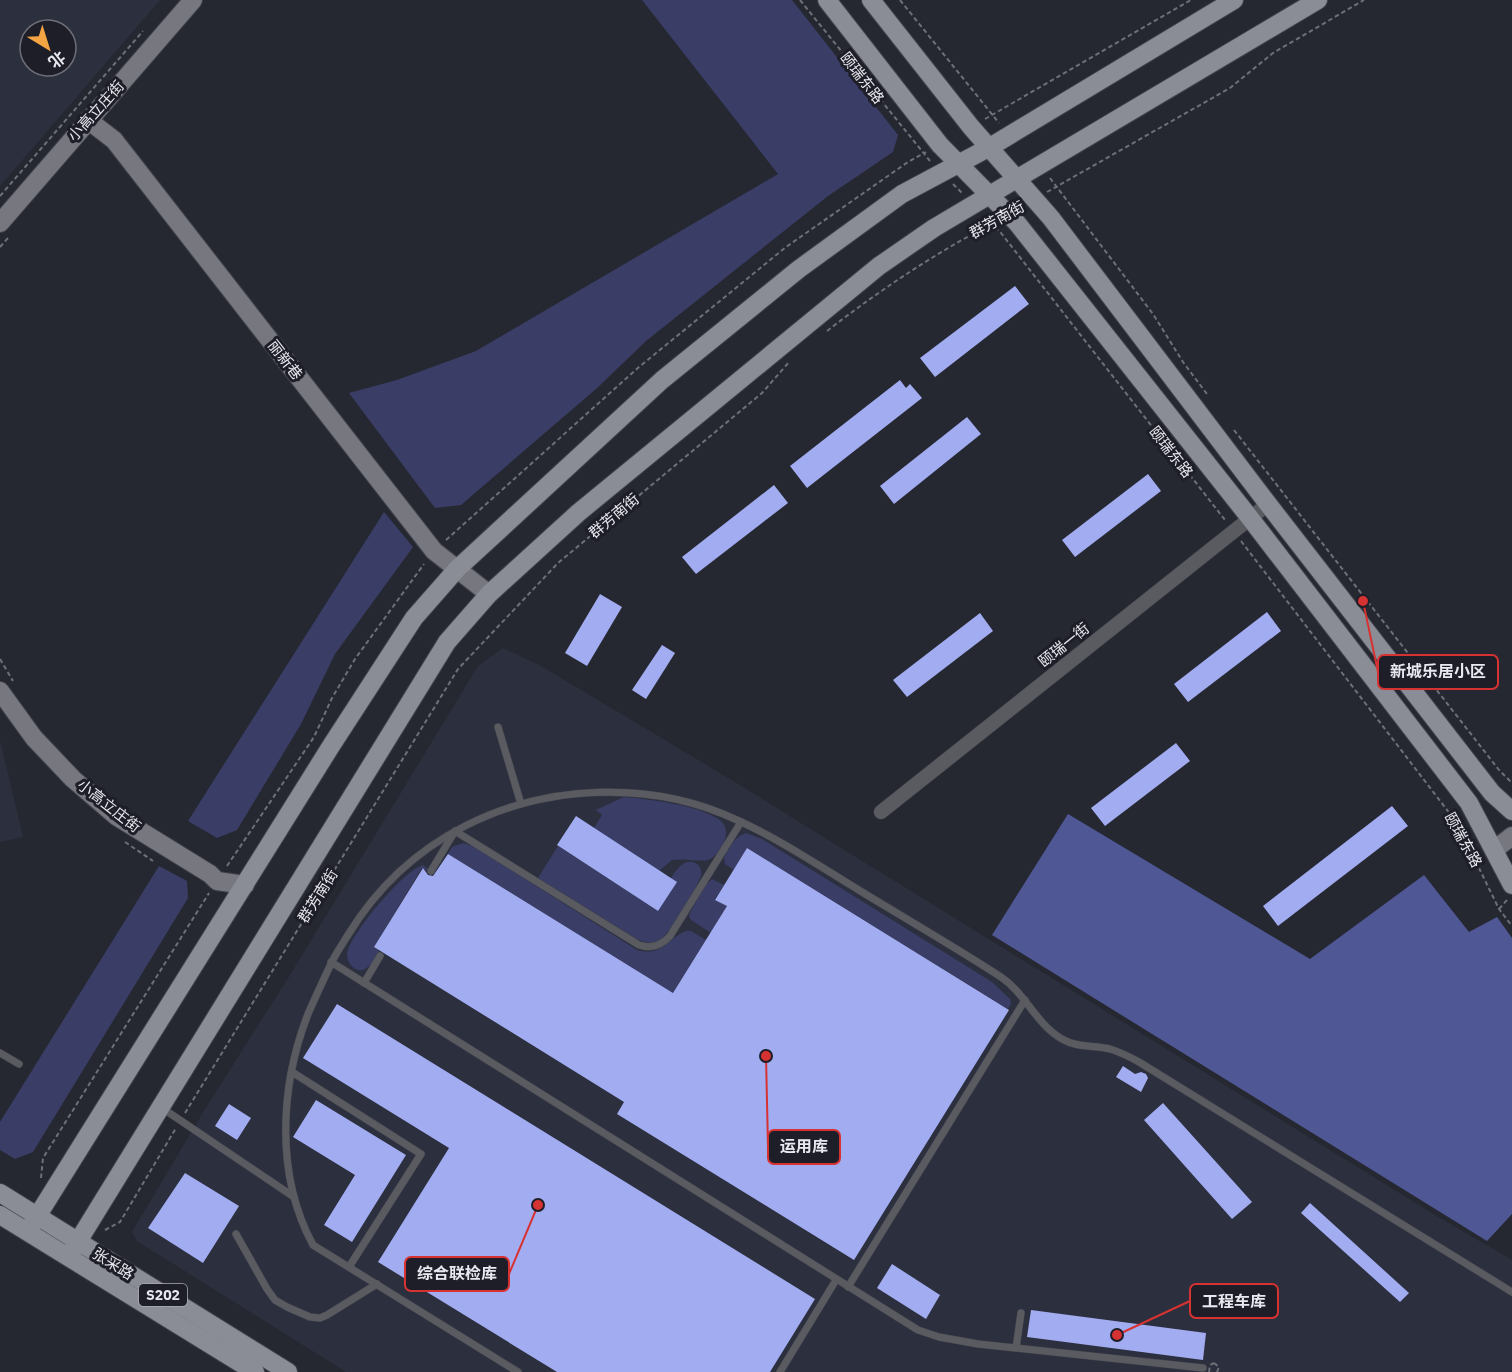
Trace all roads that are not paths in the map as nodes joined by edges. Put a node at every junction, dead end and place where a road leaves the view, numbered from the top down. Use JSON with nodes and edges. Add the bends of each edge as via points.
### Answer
{"nodes":[{"id":1,"x":193,"y":0,"type":"edge"},
{"id":2,"x":827,"y":0,"type":"edge"},
{"id":3,"x":871,"y":0,"type":"edge"},
{"id":4,"x":1234,"y":0,"type":"edge"},
{"id":5,"x":1318,"y":0,"type":"edge"},
{"id":6,"x":88,"y":120,"type":"junction"},
{"id":7,"x":990,"y":147,"type":"junction"},
{"id":8,"x":959,"y":163,"type":"junction"},
{"id":9,"x":1018,"y":179,"type":"junction"},
{"id":10,"x":981,"y":200,"type":"junction"},
{"id":11,"x":0,"y":223,"type":"edge"},
{"id":12,"x":1268,"y":504,"type":"junction"},
{"id":13,"x":1250,"y":518,"type":"junction"},
{"id":14,"x":457,"y":569,"type":"junction"},
{"id":15,"x":489,"y":594,"type":"junction"},
{"id":16,"x":9,"y":690,"type":"edge"},
{"id":17,"x":498,"y":727,"type":"dead end"},
{"id":18,"x":521,"y":804,"type":"junction"},
{"id":19,"x":881,"y":812,"type":"dead end"},
{"id":20,"x":1512,"y":812,"type":"edge"},
{"id":21,"x":741,"y":822,"type":"junction"},
{"id":22,"x":455,"y":831,"type":"junction"},
{"id":23,"x":1512,"y":836,"type":"edge"},
{"id":24,"x":1494,"y":850,"type":"junction"},
{"id":25,"x":431,"y":871,"type":"dead end"},
{"id":26,"x":1510,"y":875,"type":"edge"},
{"id":27,"x":245,"y":885,"type":"junction"},
{"id":28,"x":380,"y":956,"type":"dead end"},
{"id":29,"x":331,"y":962,"type":"junction"},
{"id":30,"x":364,"y":983,"type":"junction"},
{"id":31,"x":1025,"y":1000,"type":"junction"},
{"id":32,"x":0,"y":1053,"type":"edge"},
{"id":33,"x":19,"y":1064,"type":"dead end"},
{"id":34,"x":292,"y":1072,"type":"junction"},
{"id":35,"x":159,"y":1106,"type":"junction"},
{"id":36,"x":0,"y":1193,"type":"edge"},
{"id":37,"x":295,"y":1197,"type":"junction"},
{"id":38,"x":0,"y":1215,"type":"edge"},
{"id":39,"x":33,"y":1224,"type":"junction"},
{"id":40,"x":236,"y":1234,"type":"dead end"},
{"id":41,"x":73,"y":1249,"type":"junction"},
{"id":42,"x":350,"y":1267,"type":"junction"},
{"id":43,"x":836,"y":1280,"type":"junction"},
{"id":44,"x":377,"y":1284,"type":"junction"},
{"id":45,"x":848,"y":1287,"type":"junction"},
{"id":46,"x":1512,"y":1292,"type":"edge"},
{"id":47,"x":1021,"y":1313,"type":"dead end"},
{"id":48,"x":1016,"y":1348,"type":"junction"},
{"id":49,"x":1206,"y":1370,"type":"edge"},
{"id":50,"x":255,"y":1372,"type":"edge"},
{"id":51,"x":288,"y":1372,"type":"edge"},
{"id":52,"x":519,"y":1372,"type":"edge"},
{"id":53,"x":780,"y":1372,"type":"edge"}],
"edges":[{"from":1,"to":6,"type":"street","name":"小高立庄街"},
{"from":2,"to":8,"type":"main road","name":"颐瑞东路","via":[[940,145]]},
{"from":3,"to":7,"type":"main road"},
{"from":4,"to":7,"type":"main road"},
{"from":5,"to":9,"type":"main road","name":"群芳南街"},
{"from":6,"to":11,"type":"street","name":"小高立庄街"},
{"from":6,"to":14,"type":"street","name":"丽新巷","via":[[114,141],[434,551]]},
{"from":7,"to":8,"type":"main road"},
{"from":7,"to":9,"type":"main road"},
{"from":8,"to":10,"type":"main road","name":"颐瑞东路"},
{"from":8,"to":14,"type":"main road","via":[[902,194],[799,269],[662,380]]},
{"from":9,"to":10,"type":"main road","name":"群芳南街"},
{"from":9,"to":12,"type":"main road"},
{"from":10,"to":13,"type":"main road","name":"颐瑞东路","via":[[1000,219],[1017,224]]},
{"from":10,"to":15,"type":"main road","name":"群芳南街","via":[[879,266],[578,513]]},
{"from":12,"to":13,"type":"street","name":"颐瑞一街"},
{"from":12,"to":20,"type":"main road","via":[[1491,793]]},
{"from":13,"to":19,"type":"street","name":"颐瑞一街"},
{"from":13,"to":24,"type":"main road","name":"颐瑞东路","via":[[1469,803]]},
{"from":14,"to":15,"type":"street","name":"丽新巷"},
{"from":14,"to":27,"type":"main road","via":[[414,618]]},
{"from":15,"to":35,"type":"main road","name":"群芳南街","via":[[447,642]]},
{"from":16,"to":27,"type":"street","name":"小高立庄街","via":[[34,738],[116,816],[217,881]]},
{"from":17,"to":18,"type":"lane"},
{"from":18,"to":21,"type":"lane","via":[[588,792],[638,794],[687,802]]},
{"from":18,"to":22,"type":"lane","via":[[489,813]]},
{"from":21,"to":22,"type":"lane","via":[[670,936],[649,947],[639,945]]},
{"from":21,"to":31,"type":"lane","via":[[1001,977]]},
{"from":22,"to":25,"type":"lane"},
{"from":22,"to":29,"type":"lane","via":[[401,869],[363,910]]},
{"from":23,"to":24,"type":"street"},
{"from":24,"to":26,"type":"main road","name":"颐瑞东路"},
{"from":27,"to":39,"type":"main road"},
{"from":28,"to":30,"type":"lane"},
{"from":29,"to":30,"type":"lane"},
{"from":29,"to":34,"type":"lane","via":[[308,1016]]},
{"from":30,"to":43,"type":"lane"},
{"from":31,"to":45,"type":"lane"},
{"from":31,"to":46,"type":"lane","via":[[1061,1039],[1079,1046],[1112,1050],[1139,1062]]},
{"from":32,"to":33,"type":"lane"},
{"from":34,"to":37,"type":"lane","via":[[286,1108],[286,1147]]},
{"from":34,"to":42,"type":"lane","via":[[421,1154]]},
{"from":35,"to":37,"type":"lane"},
{"from":35,"to":41,"type":"main road","name":"群芳南街"},
{"from":36,"to":39,"type":"main road","name":"张采路","number":"S202"},
{"from":37,"to":42,"type":"lane","via":[[313,1245]]},
{"from":38,"to":39,"type":"main road","name":"张采路","number":"S202"},
{"from":39,"to":41,"type":"main road","name":"张采路","number":"S202"},
{"from":40,"to":44,"type":"lane","via":[[272,1297],[310,1317],[327,1315]]},
{"from":41,"to":50,"type":"main road","name":"张采路","number":"S202"},
{"from":41,"to":51,"type":"main road","name":"张采路","number":"S202"},
{"from":42,"to":44,"type":"lane"},
{"from":43,"to":45,"type":"lane"},
{"from":43,"to":53,"type":"lane"},
{"from":44,"to":52,"type":"lane"},
{"from":45,"to":48,"type":"lane","via":[[928,1334]]},
{"from":47,"to":48,"type":"lane"},
{"from":48,"to":49,"type":"lane"}]}
